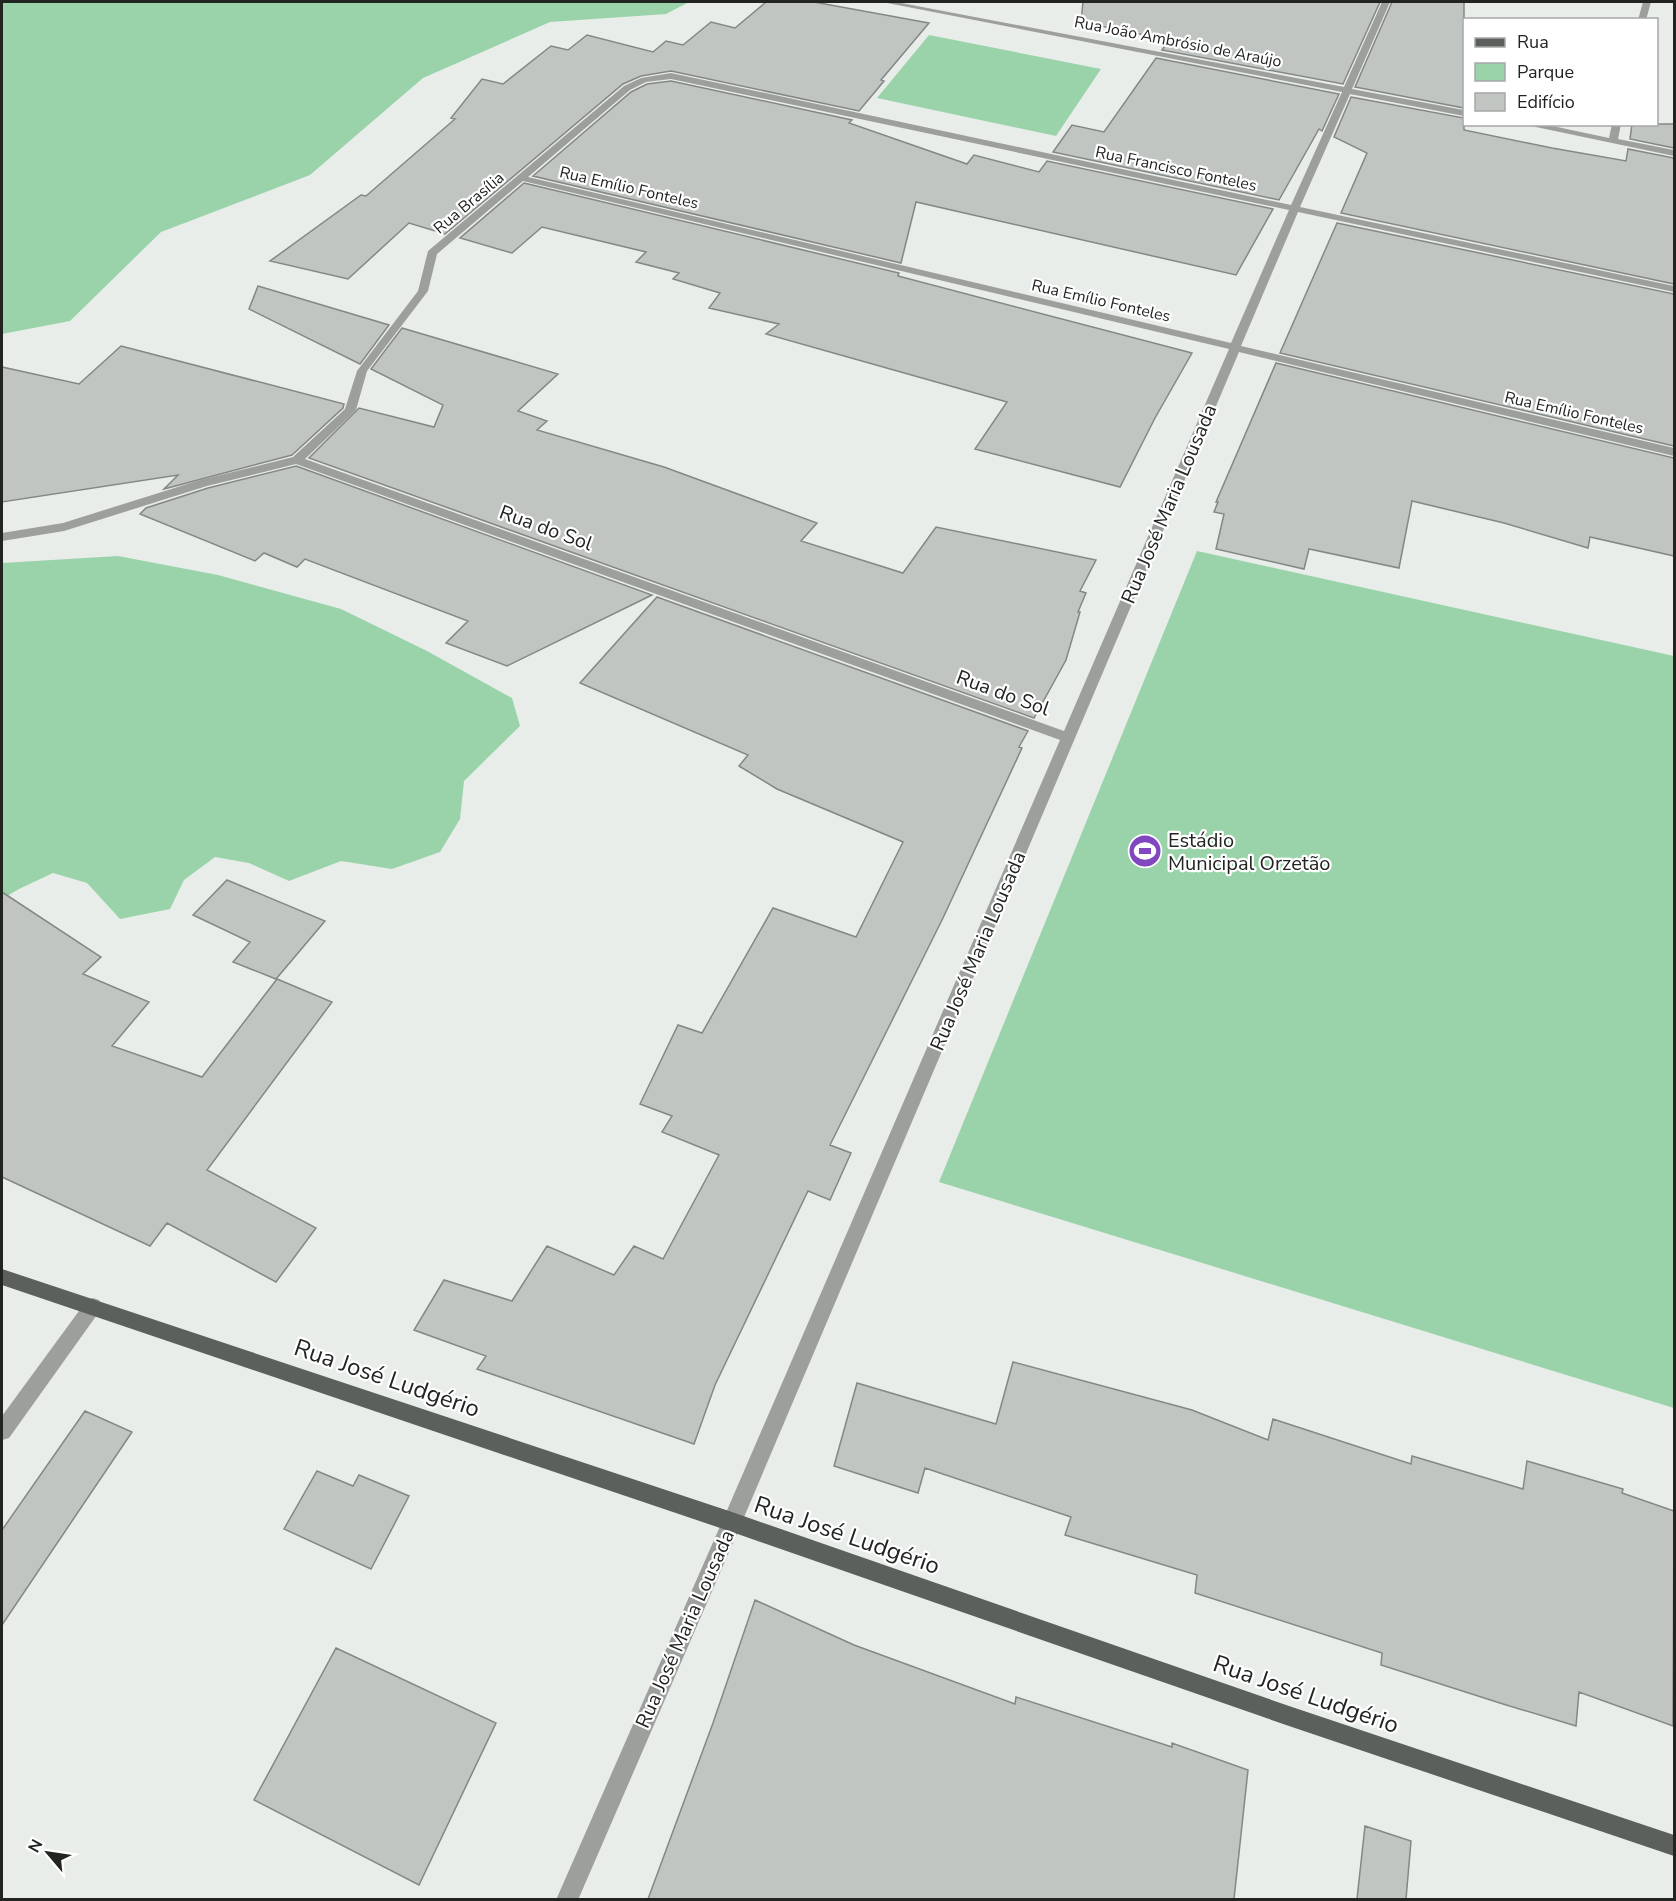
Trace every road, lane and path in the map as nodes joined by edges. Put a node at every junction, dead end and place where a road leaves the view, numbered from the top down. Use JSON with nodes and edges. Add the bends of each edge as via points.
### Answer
{"nodes":[{"id":1,"x":886,"y":2,"type":"edge"},
{"id":2,"x":1386,"y":2,"type":"edge"},
{"id":3,"x":1647,"y":2,"type":"edge"},
{"id":4,"x":1643,"y":18,"type":"edge"},
{"id":5,"x":671,"y":75,"type":"joint"},
{"id":6,"x":1346,"y":90,"type":"junction"},
{"id":7,"x":1463,"y":113,"type":"edge"},
{"id":8,"x":1536,"y":126,"type":"edge"},
{"id":9,"x":1616,"y":126,"type":"edge"},
{"id":10,"x":1612,"y":141,"type":"junction"},
{"id":11,"x":1674,"y":153,"type":"edge"},
{"id":12,"x":522,"y":178,"type":"junction"},
{"id":13,"x":1294,"y":210,"type":"junction"},
{"id":14,"x":1674,"y":290,"type":"edge"},
{"id":15,"x":1235,"y":349,"type":"junction"},
{"id":16,"x":1674,"y":452,"type":"edge"},
{"id":17,"x":297,"y":460,"type":"junction"},
{"id":18,"x":2,"y":537,"type":"edge"},
{"id":19,"x":1069,"y":738,"type":"junction"},
{"id":20,"x":2,"y":1276,"type":"edge"},
{"id":21,"x":93,"y":1306,"type":"junction"},
{"id":22,"x":2,"y":1431,"type":"edge"},
{"id":23,"x":732,"y":1522,"type":"junction"},
{"id":24,"x":1674,"y":1846,"type":"edge"},
{"id":25,"x":567,"y":1899,"type":"edge"}],
"edges":[{"from":1,"to":6,"type":"street","name":"Rua João Ambrósio de Araújo"},
{"from":2,"to":6,"type":"street","name":"Rua José Maria Lousada"},
{"from":3,"to":4,"type":"street"},
{"from":5,"to":12,"type":"street","name":"Rua Brasília","via":[[627,88]]},
{"from":5,"to":13,"type":"street","name":"Rua Francisco Fonteles"},
{"from":6,"to":7,"type":"street","name":"Rua João Ambrósio de Araújo"},
{"from":6,"to":13,"type":"street","name":"Rua José Maria Lousada"},
{"from":8,"to":10,"type":"street"},
{"from":9,"to":10,"type":"street"},
{"from":10,"to":11,"type":"street"},
{"from":12,"to":15,"type":"street","name":"Rua Emílio Fonteles"},
{"from":12,"to":17,"type":"street","name":"Rua Brasília","via":[[432,254],[423,291],[362,371],[350,410]]},
{"from":13,"to":14,"type":"street","name":"Rua Francisco Fonteles"},
{"from":13,"to":15,"type":"street","name":"Rua José Maria Lousada"},
{"from":15,"to":16,"type":"street","name":"Rua Emílio Fonteles"},
{"from":15,"to":19,"type":"street","name":"Rua José Maria Lousada"},
{"from":17,"to":18,"type":"street","via":[[204,483],[64,527]]},
{"from":17,"to":19,"type":"street","name":"Rua do Sol"},
{"from":19,"to":23,"type":"street","name":"Rua José Maria Lousada"},
{"from":20,"to":21,"type":"main road","name":"Rua José Ludgério"},
{"from":21,"to":22,"type":"street"},
{"from":21,"to":23,"type":"main road","name":"Rua José Ludgério"},
{"from":23,"to":24,"type":"main road","name":"Rua José Ludgério"},
{"from":23,"to":25,"type":"street","name":"Rua José Maria Lousada"}]}
